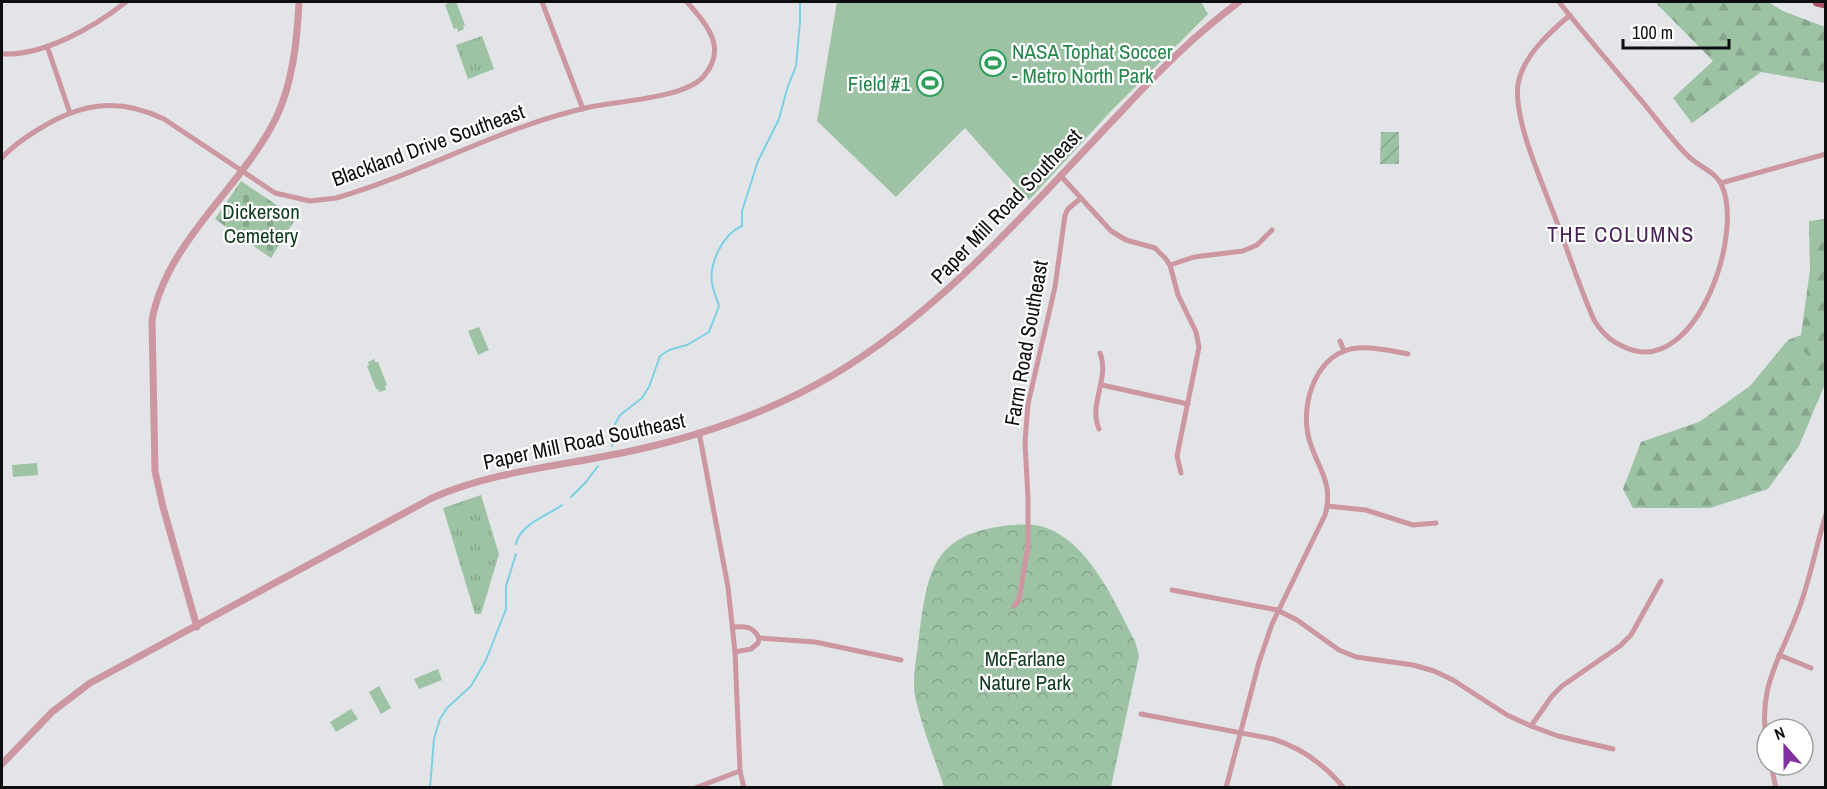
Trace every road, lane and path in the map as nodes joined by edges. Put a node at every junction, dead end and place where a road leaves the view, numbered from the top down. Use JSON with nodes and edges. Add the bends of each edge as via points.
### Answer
{"nodes":[{"id":1,"x":126,"y":2,"type":"edge"},
{"id":2,"x":299,"y":2,"type":"edge"},
{"id":3,"x":542,"y":2,"type":"edge"},
{"id":4,"x":687,"y":2,"type":"edge"},
{"id":5,"x":1239,"y":2,"type":"edge"},
{"id":6,"x":1559,"y":2,"type":"edge"},
{"id":7,"x":1817,"y":2,"type":"edge"},
{"id":8,"x":1826,"y":4,"type":"edge"},
{"id":9,"x":1570,"y":15,"type":"junction"},
{"id":10,"x":47,"y":46,"type":"junction"},
{"id":11,"x":2,"y":54,"type":"edge"},
{"id":12,"x":583,"y":109,"type":"junction"},
{"id":13,"x":70,"y":112,"type":"junction"},
{"id":14,"x":1826,"y":154,"type":"edge"},
{"id":15,"x":2,"y":158,"type":"edge"},
{"id":16,"x":240,"y":170,"type":"junction"},
{"id":17,"x":1060,"y":175,"type":"junction"},
{"id":18,"x":1721,"y":183,"type":"junction"},
{"id":19,"x":1081,"y":198,"type":"junction"},
{"id":20,"x":1272,"y":230,"type":"dead end"},
{"id":21,"x":1170,"y":265,"type":"junction"},
{"id":22,"x":1340,"y":341,"type":"dead end"},
{"id":23,"x":1344,"y":351,"type":"junction"},
{"id":24,"x":1100,"y":353,"type":"dead end"},
{"id":25,"x":1408,"y":354,"type":"dead end"},
{"id":26,"x":1102,"y":385,"type":"junction"},
{"id":27,"x":1188,"y":404,"type":"junction"},
{"id":28,"x":1099,"y":429,"type":"dead end"},
{"id":29,"x":699,"y":432,"type":"junction"},
{"id":30,"x":1181,"y":473,"type":"dead end"},
{"id":31,"x":1327,"y":506,"type":"junction"},
{"id":32,"x":1826,"y":514,"type":"edge"},
{"id":33,"x":1436,"y":523,"type":"dead end"},
{"id":34,"x":1661,"y":581,"type":"dead end"},
{"id":35,"x":1172,"y":590,"type":"dead end"},
{"id":36,"x":1014,"y":606,"type":"dead end"},
{"id":37,"x":1277,"y":610,"type":"junction"},
{"id":38,"x":196,"y":627,"type":"junction"},
{"id":39,"x":733,"y":627,"type":"junction"},
{"id":40,"x":759,"y":638,"type":"junction"},
{"id":41,"x":735,"y":652,"type":"junction"},
{"id":42,"x":1779,"y":655,"type":"junction"},
{"id":43,"x":901,"y":660,"type":"dead end"},
{"id":44,"x":1811,"y":669,"type":"dead end"},
{"id":45,"x":1141,"y":714,"type":"dead end"},
{"id":46,"x":1764,"y":717,"type":"edge"},
{"id":47,"x":1531,"y":726,"type":"junction"},
{"id":48,"x":1240,"y":733,"type":"junction"},
{"id":49,"x":1613,"y":750,"type":"dead end"},
{"id":50,"x":2,"y":764,"type":"edge"},
{"id":51,"x":740,"y":771,"type":"junction"},
{"id":52,"x":695,"y":788,"type":"edge"},
{"id":53,"x":744,"y":788,"type":"edge"},
{"id":54,"x":1226,"y":788,"type":"edge"},
{"id":55,"x":1344,"y":788,"type":"edge"}],
"edges":[{"from":1,"to":10,"type":"street"},
{"from":2,"to":16,"type":"street","via":[[289,83],[276,118]]},
{"from":3,"to":12,"type":"street"},
{"from":4,"to":12,"type":"street","name":"Blackland Drive Southeast","via":[[707,26],[715,49],[712,64],[701,79],[671,92]]},
{"from":5,"to":17,"type":"street","name":"Paper Mill Road Southeast","via":[[1188,44]]},
{"from":6,"to":9,"type":"street"},
{"from":7,"to":8,"type":"main road"},
{"from":9,"to":18,"type":"street","via":[[1687,155]]},
{"from":9,"to":18,"type":"street","via":[[1542,42],[1524,68],[1518,86],[1519,111],[1589,308],[1608,338],[1646,353],[1658,351],[1684,334],[1698,317],[1727,236],[1728,211]]},
{"from":10,"to":11,"type":"street","via":[[20,54]]},
{"from":10,"to":13,"type":"street"},
{"from":12,"to":16,"type":"street","name":"Blackland Drive Southeast","via":[[529,125],[336,198],[310,201],[275,193]]},
{"from":13,"to":15,"type":"street","name":"Blackland Drive Southeast","via":[[29,135]]},
{"from":13,"to":16,"type":"street","name":"Blackland Drive Southeast","via":[[99,105],[150,112]]},
{"from":14,"to":18,"type":"street"},
{"from":16,"to":38,"type":"street","via":[[170,270],[152,320],[155,471]]},
{"from":17,"to":19,"type":"street"},
{"from":17,"to":29,"type":"street","name":"Paper Mill Road Southeast","via":[[939,298],[867,352],[834,375],[789,397]]},
{"from":19,"to":21,"type":"street","via":[[1110,231],[1155,248]]},
{"from":19,"to":36,"type":"street","name":"Farm Road Southeast","via":[[1065,215],[1055,287],[1028,404],[1028,546],[1019,600]]},
{"from":20,"to":21,"type":"street","via":[[1251,248]]},
{"from":21,"to":27,"type":"street","via":[[1199,347]]},
{"from":22,"to":23,"type":"street"},
{"from":23,"to":25,"type":"street","via":[[1369,348]]},
{"from":23,"to":31,"type":"street","via":[[1327,362],[1316,378],[1307,411],[1308,432],[1328,488]]},
{"from":24,"to":26,"type":"street","via":[[1104,366]]},
{"from":26,"to":27,"type":"street"},
{"from":26,"to":28,"type":"street","via":[[1095,413]]},
{"from":27,"to":30,"type":"street","via":[[1177,456]]},
{"from":29,"to":38,"type":"street","name":"Paper Mill Road Southeast","via":[[630,451],[514,472],[459,487],[412,508]]},
{"from":29,"to":39,"type":"street","via":[[724,555]]},
{"from":31,"to":33,"type":"street","via":[[1366,510],[1413,525]]},
{"from":31,"to":37,"type":"street"},
{"from":32,"to":42,"type":"street","via":[[1801,602]]},
{"from":34,"to":47,"type":"street","via":[[1630,635],[1562,686]]},
{"from":35,"to":37,"type":"street"},
{"from":37,"to":47,"type":"street","via":[[1340,650],[1356,657],[1434,671]]},
{"from":37,"to":48,"type":"street"},
{"from":38,"to":50,"type":"street","name":"Paper Mill Road Southeast","via":[[122,664],[77,692],[37,726]]},
{"from":39,"to":40,"type":"street","via":[[750,627]]},
{"from":39,"to":41,"type":"street"},
{"from":40,"to":41,"type":"street","via":[[751,649]]},
{"from":40,"to":43,"type":"street","via":[[815,642]]},
{"from":41,"to":51,"type":"street"},
{"from":42,"to":44,"type":"street"},
{"from":42,"to":46,"type":"street","via":[[1766,693]]},
{"from":45,"to":48,"type":"street"},
{"from":47,"to":49,"type":"street"},
{"from":48,"to":54,"type":"street"},
{"from":48,"to":55,"type":"street","via":[[1273,739],[1303,751]]},
{"from":51,"to":52,"type":"street"},
{"from":51,"to":53,"type":"street"}]}
